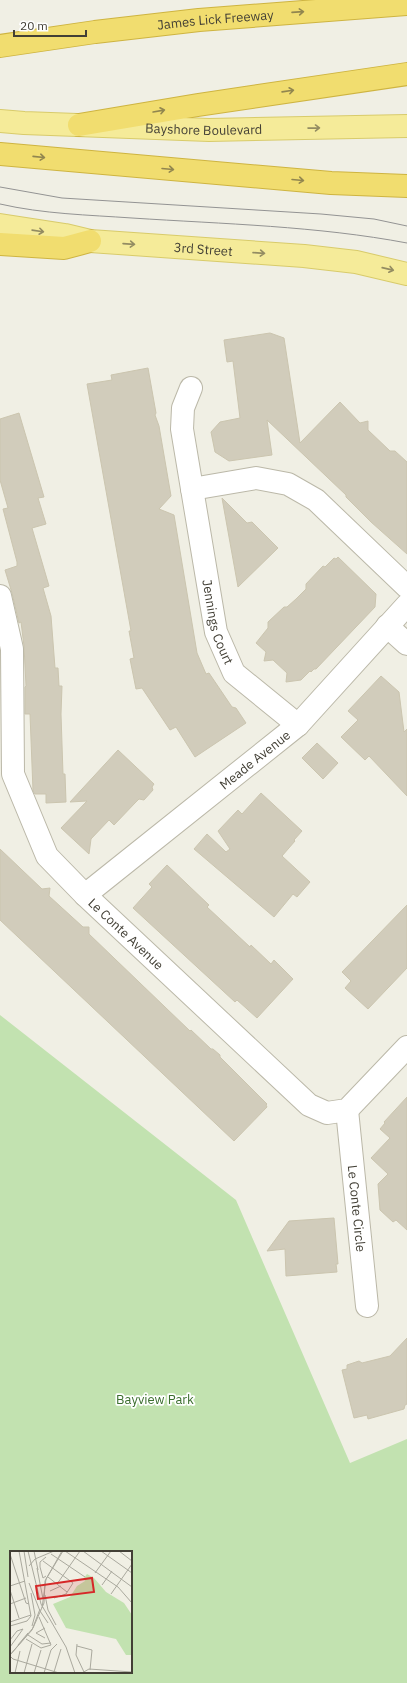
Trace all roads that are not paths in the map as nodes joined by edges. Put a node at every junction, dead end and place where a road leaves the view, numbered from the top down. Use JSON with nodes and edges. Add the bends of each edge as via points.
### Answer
{"nodes":[{"id":1,"x":407,"y":4,"type":"edge"},
{"id":2,"x":0,"y":46,"type":"edge"},
{"id":3,"x":407,"y":74,"type":"edge"},
{"id":4,"x":0,"y":121,"type":"edge"},
{"id":5,"x":79,"y":125,"type":"junction"},
{"id":6,"x":407,"y":126,"type":"edge"},
{"id":7,"x":0,"y":154,"type":"edge"},
{"id":8,"x":407,"y":186,"type":"edge"},
{"id":9,"x":0,"y":225,"type":"edge"},
{"id":10,"x":90,"y":241,"type":"junction"},
{"id":11,"x":0,"y":244,"type":"edge"},
{"id":12,"x":407,"y":274,"type":"edge"},
{"id":13,"x":191,"y":388,"type":"dead end"},
{"id":14,"x":192,"y":489,"type":"junction"},
{"id":15,"x":407,"y":587,"type":"edge"},
{"id":16,"x":0,"y":596,"type":"edge"},
{"id":17,"x":407,"y":605,"type":"edge"},
{"id":18,"x":388,"y":626,"type":"junction"},
{"id":19,"x":407,"y":644,"type":"edge"},
{"id":20,"x":298,"y":724,"type":"junction"},
{"id":21,"x":85,"y":895,"type":"junction"},
{"id":22,"x":407,"y":1047,"type":"edge"},
{"id":23,"x":347,"y":1110,"type":"junction"},
{"id":24,"x":367,"y":1306,"type":"dead end"}],
"edges":[{"from":2,"to":1,"type":"highway","name":"James Lick Freeway","one_way":true,"via":[[199,20]]},
{"from":5,"to":3,"type":"highway","one_way":true},
{"from":4,"to":5,"type":"main road","name":"Bayshore Boulevard"},
{"from":5,"to":6,"type":"main road","name":"Bayshore Boulevard","one_way":true,"via":[[209,130]]},
{"from":7,"to":8,"type":"highway","one_way":true,"via":[[331,183]]},
{"from":9,"to":10,"type":"main road","name":"3rd Street","one_way":true},
{"from":10,"to":11,"type":"highway","via":[[64,248]]},
{"from":10,"to":12,"type":"main road","name":"3rd Street","one_way":true,"via":[[304,256],[356,262]]},
{"from":13,"to":14,"type":"street","name":"Jennings Court","via":[[183,408],[182,429]]},
{"from":14,"to":15,"type":"street","via":[[256,478],[288,484],[316,500]]},
{"from":14,"to":20,"type":"street","name":"Jennings Court","via":[[216,632],[234,673]]},
{"from":16,"to":21,"type":"street","name":"Le Conte Avenue","via":[[12,649],[13,774],[47,856]]},
{"from":17,"to":18,"type":"street","name":"Meade Avenue"},
{"from":18,"to":19,"type":"street"},
{"from":18,"to":20,"type":"street","name":"Meade Avenue"},
{"from":20,"to":21,"type":"street","name":"Meade Avenue"},
{"from":21,"to":23,"type":"street","name":"Le Conte Avenue","via":[[309,1105],[327,1113]]},
{"from":22,"to":23,"type":"street"},
{"from":23,"to":24,"type":"street","name":"Le Conte Circle"}]}
